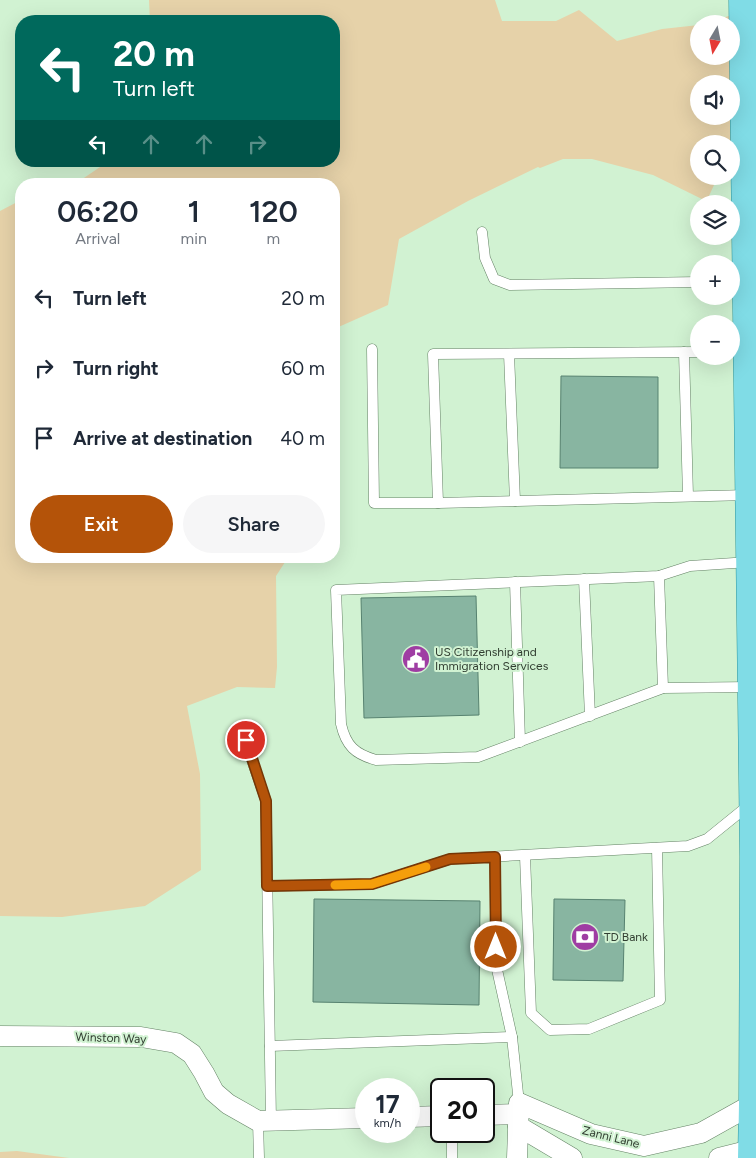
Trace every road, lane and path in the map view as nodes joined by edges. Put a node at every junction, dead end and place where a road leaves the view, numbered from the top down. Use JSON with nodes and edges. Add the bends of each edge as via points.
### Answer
{"nodes":[{"id":1,"x":743,"y":0,"type":"edge"},
{"id":2,"x":750,"y":57,"type":"edge"},
{"id":3,"x":750,"y":118,"type":"edge"},
{"id":4,"x":751,"y":184,"type":"edge"},
{"id":5,"x":751,"y":225,"type":"edge"},
{"id":6,"x":482,"y":232,"type":"dead end"},
{"id":7,"x":690,"y":282,"type":"edge"},
{"id":8,"x":747,"y":289,"type":"edge"},
{"id":9,"x":372,"y":349,"type":"dead end"},
{"id":10,"x":684,"y":352,"type":"junction"},
{"id":11,"x":690,"y":352,"type":"edge"},
{"id":12,"x":509,"y":354,"type":"junction"},
{"id":13,"x":753,"y":493,"type":"edge"},
{"id":14,"x":688,"y":496,"type":"junction"},
{"id":15,"x":515,"y":501,"type":"junction"},
{"id":16,"x":438,"y":503,"type":"junction"},
{"id":17,"x":750,"y":562,"type":"junction"},
{"id":18,"x":659,"y":576,"type":"junction"},
{"id":19,"x":584,"y":579,"type":"junction"},
{"id":20,"x":515,"y":582,"type":"junction"},
{"id":21,"x":753,"y":675,"type":"edge"},
{"id":22,"x":663,"y":688,"type":"junction"},
{"id":23,"x":754,"y":715,"type":"edge"},
{"id":24,"x":590,"y":716,"type":"junction"},
{"id":25,"x":246,"y":740,"type":"dead end"},
{"id":26,"x":520,"y":742,"type":"junction"},
{"id":27,"x":753,"y":802,"type":"junction"},
{"id":28,"x":657,"y":848,"type":"junction"},
{"id":29,"x":525,"y":856,"type":"junction"},
{"id":30,"x":495,"y":857,"type":"junction"},
{"id":31,"x":267,"y":886,"type":"junction"},
{"id":32,"x":0,"y":1036,"type":"edge"},
{"id":33,"x":512,"y":1037,"type":"junction"},
{"id":34,"x":270,"y":1046,"type":"junction"},
{"id":35,"x":755,"y":1076,"type":"edge"},
{"id":36,"x":518,"y":1114,"type":"junction"},
{"id":37,"x":495,"y":1115,"type":"edge"},
{"id":38,"x":355,"y":1118,"type":"edge"},
{"id":39,"x":264,"y":1121,"type":"junction"},
{"id":40,"x":753,"y":1134,"type":"edge"},
{"id":41,"x":452,"y":1143,"type":"edge"},
{"id":42,"x":259,"y":1158,"type":"edge"},
{"id":43,"x":452,"y":1158,"type":"edge"},
{"id":44,"x":517,"y":1158,"type":"edge"},
{"id":45,"x":572,"y":1158,"type":"edge"},
{"id":46,"x":719,"y":1158,"type":"edge"}],
"edges":[{"from":1,"to":2,"type":"main road"},
{"from":2,"to":3,"type":"main road"},
{"from":3,"to":4,"type":"main road"},
{"from":4,"to":5,"type":"main road"},
{"from":5,"to":8,"type":"main road"},
{"from":6,"to":7,"type":"lane","via":[[485,258],[494,279],[510,285]]},
{"from":8,"to":13,"type":"main road","via":[[743,352]]},
{"from":9,"to":16,"type":"lane","via":[[374,503]]},
{"from":10,"to":11,"type":"lane"},
{"from":10,"to":12,"type":"lane"},
{"from":10,"to":14,"type":"lane"},
{"from":12,"to":15,"type":"lane"},
{"from":12,"to":16,"type":"lane","via":[[434,354]]},
{"from":13,"to":14,"type":"lane"},
{"from":13,"to":17,"type":"main road"},
{"from":14,"to":15,"type":"lane"},
{"from":15,"to":16,"type":"lane"},
{"from":17,"to":18,"type":"lane","via":[[690,566]]},
{"from":17,"to":21,"type":"main road"},
{"from":18,"to":19,"type":"lane"},
{"from":18,"to":22,"type":"lane"},
{"from":19,"to":20,"type":"lane"},
{"from":19,"to":24,"type":"lane"},
{"from":20,"to":26,"type":"lane"},
{"from":20,"to":26,"type":"lane","via":[[336,590],[341,724],[344,738],[353,749],[376,760],[478,757]]},
{"from":21,"to":22,"type":"lane"},
{"from":21,"to":23,"type":"main road"},
{"from":22,"to":24,"type":"lane"},
{"from":23,"to":27,"type":"main road"},
{"from":24,"to":26,"type":"lane"},
{"from":25,"to":31,"type":"lane","via":[[266,801]]},
{"from":27,"to":28,"type":"lane","via":[[707,839],[688,846]]},
{"from":27,"to":35,"type":"main road"},
{"from":28,"to":29,"type":"lane"},
{"from":28,"to":29,"type":"lane","via":[[660,1000],[589,1029],[550,1030],[531,1013]]},
{"from":29,"to":30,"type":"lane"},
{"from":30,"to":31,"type":"lane","via":[[450,859],[372,884]]},
{"from":30,"to":33,"type":"lane","via":[[496,965]]},
{"from":31,"to":34,"type":"lane"},
{"from":32,"to":39,"type":"street","name":"Winston Way","via":[[141,1037],[176,1043],[192,1054],[214,1092],[228,1104]]},
{"from":33,"to":34,"type":"lane"},
{"from":33,"to":36,"type":"lane"},
{"from":34,"to":39,"type":"lane"},
{"from":35,"to":40,"type":"main road"},
{"from":36,"to":37,"type":"street"},
{"from":36,"to":40,"type":"street","name":"Zanni Lane","via":[[644,1146],[701,1133]]},
{"from":36,"to":44,"type":"street"},
{"from":36,"to":45,"type":"street"},
{"from":38,"to":39,"type":"street"},
{"from":39,"to":42,"type":"lane"},
{"from":40,"to":46,"type":"street"},
{"from":41,"to":43,"type":"lane"}]}
